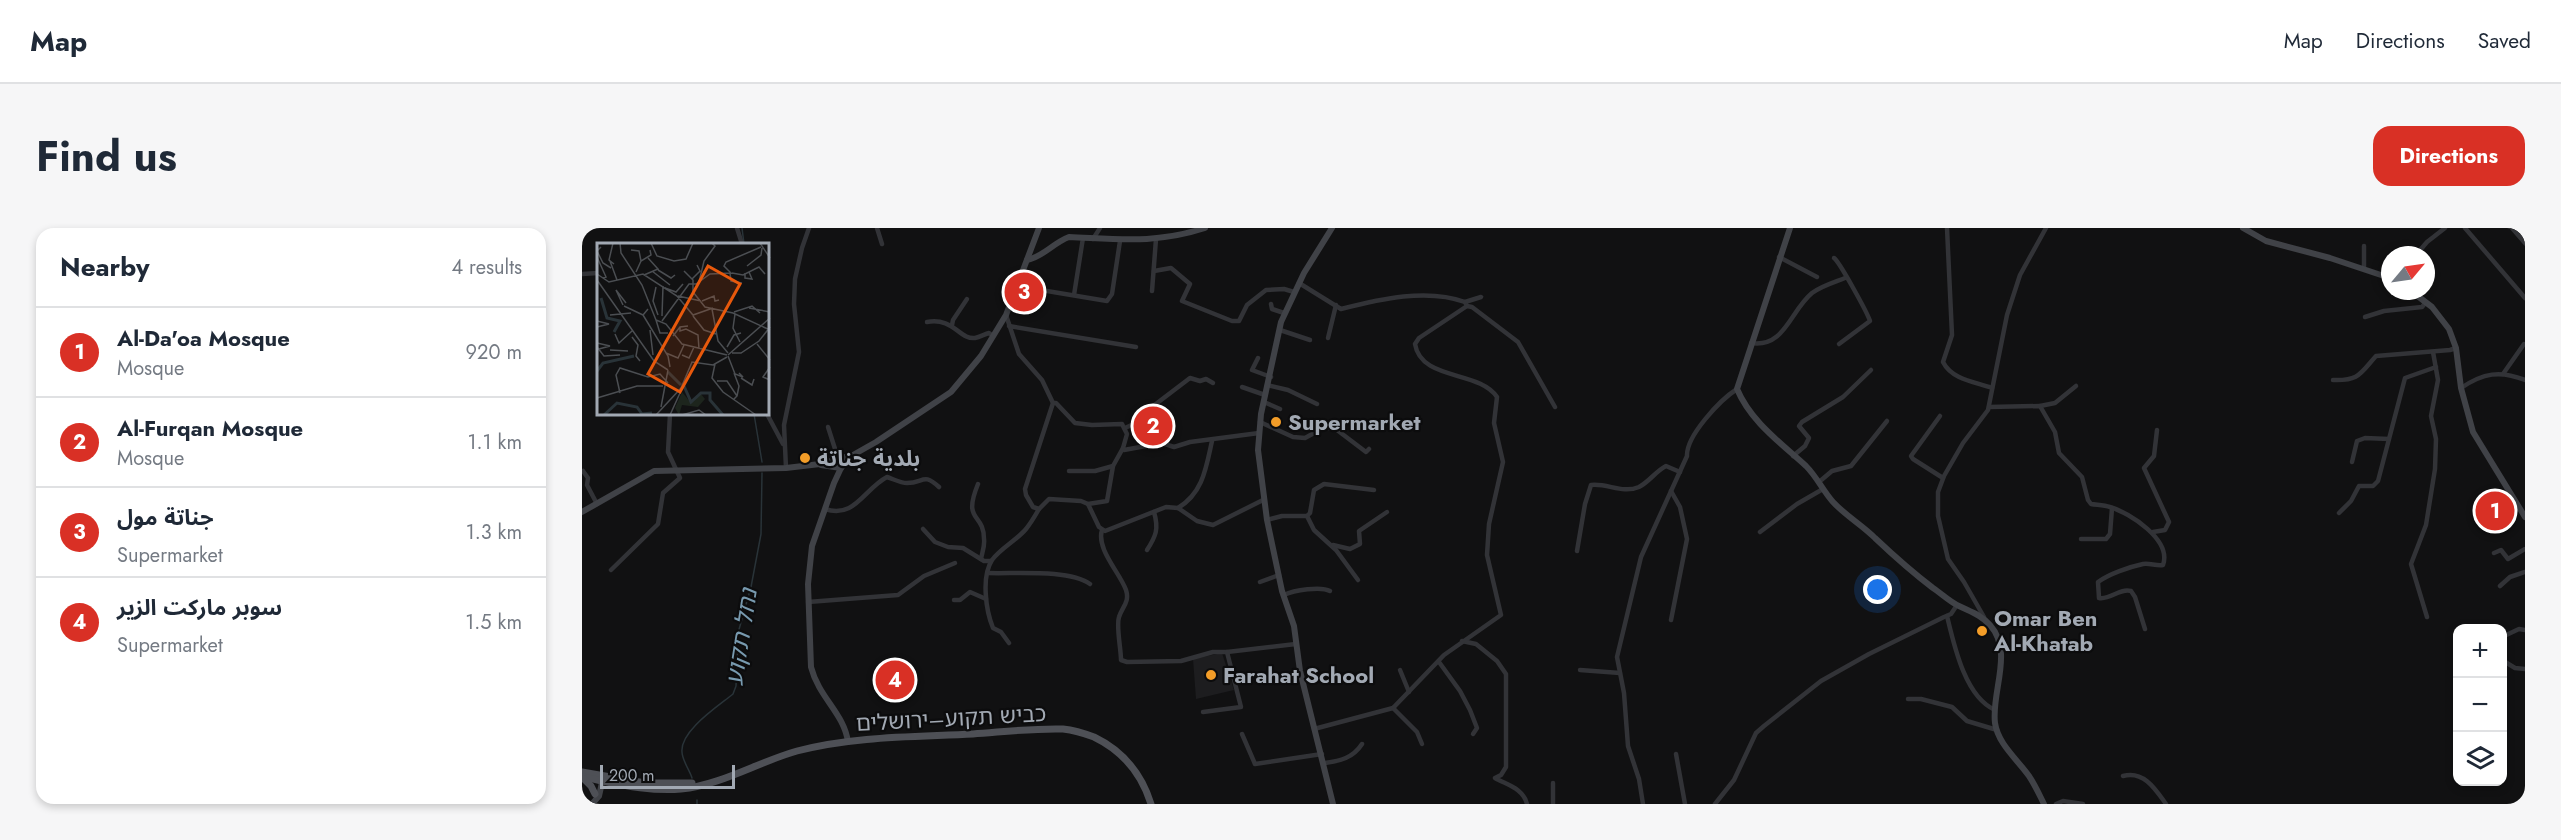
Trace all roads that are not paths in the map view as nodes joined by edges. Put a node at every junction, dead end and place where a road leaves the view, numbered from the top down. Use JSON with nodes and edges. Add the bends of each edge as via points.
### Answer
{"nodes":[{"id":1,"x":737,"y":228,"type":"edge"},
{"id":2,"x":809,"y":228,"type":"edge"},
{"id":3,"x":877,"y":228,"type":"edge"},
{"id":4,"x":1039,"y":228,"type":"edge"},
{"id":5,"x":1100,"y":228,"type":"edge"},
{"id":6,"x":1205,"y":228,"type":"edge"},
{"id":7,"x":1332,"y":228,"type":"edge"},
{"id":8,"x":1790,"y":228,"type":"edge"},
{"id":9,"x":1947,"y":228,"type":"edge"},
{"id":10,"x":2046,"y":228,"type":"edge"},
{"id":11,"x":2243,"y":228,"type":"edge"},
{"id":12,"x":2445,"y":228,"type":"edge"},
{"id":13,"x":2466,"y":228,"type":"edge"},
{"id":14,"x":2512,"y":228,"type":"edge"},
{"id":15,"x":1083,"y":238,"type":"junction"},
{"id":16,"x":1093,"y":239,"type":"junction"},
{"id":17,"x":1156,"y":239,"type":"junction"},
{"id":18,"x":1120,"y":241,"type":"junction"},
{"id":19,"x":742,"y":243,"type":"edge"},
{"id":20,"x":2525,"y":243,"type":"edge"},
{"id":21,"x":882,"y":244,"type":"dead end"},
{"id":22,"x":2364,"y":246,"type":"dead end"},
{"id":23,"x":2424,"y":246,"type":"edge"},
{"id":24,"x":1779,"y":257,"type":"junction"},
{"id":25,"x":1834,"y":258,"type":"dead end"},
{"id":26,"x":1027,"y":260,"type":"junction"},
{"id":27,"x":2364,"y":269,"type":"junction"},
{"id":28,"x":1154,"y":271,"type":"junction"},
{"id":29,"x":597,"y":273,"type":"edge"},
{"id":30,"x":582,"y":274,"type":"edge"},
{"id":31,"x":2381,"y":275,"type":"edge"},
{"id":32,"x":1817,"y":277,"type":"dead end"},
{"id":33,"x":1845,"y":278,"type":"junction"},
{"id":34,"x":1299,"y":283,"type":"junction"},
{"id":35,"x":1017,"y":286,"type":"junction"},
{"id":36,"x":1152,"y":291,"type":"dead end"},
{"id":37,"x":1294,"y":292,"type":"junction"},
{"id":38,"x":1074,"y":295,"type":"junction"},
{"id":39,"x":1481,"y":297,"type":"dead end"},
{"id":40,"x":2525,"y":298,"type":"edge"},
{"id":41,"x":967,"y":299,"type":"dead end"},
{"id":42,"x":2423,"y":300,"type":"edge"},
{"id":43,"x":2426,"y":302,"type":"junction"},
{"id":44,"x":1271,"y":304,"type":"dead end"},
{"id":45,"x":1466,"y":304,"type":"junction"},
{"id":46,"x":1336,"y":305,"type":"junction"},
{"id":47,"x":1284,"y":313,"type":"junction"},
{"id":48,"x":1006,"y":315,"type":"junction"},
{"id":49,"x":2365,"y":317,"type":"dead end"},
{"id":50,"x":927,"y":322,"type":"dead end"},
{"id":51,"x":952,"y":325,"type":"junction"},
{"id":52,"x":1010,"y":328,"type":"junction"},
{"id":53,"x":1280,"y":330,"type":"junction"},
{"id":54,"x":994,"y":334,"type":"junction"},
{"id":55,"x":1328,"y":338,"type":"dead end"},
{"id":56,"x":1310,"y":340,"type":"dead end"},
{"id":57,"x":1751,"y":343,"type":"junction"},
{"id":58,"x":1839,"y":344,"type":"dead end"},
{"id":59,"x":2524,"y":344,"type":"edge"},
{"id":60,"x":1136,"y":347,"type":"dead end"},
{"id":61,"x":2456,"y":348,"type":"junction"},
{"id":62,"x":2433,"y":352,"type":"junction"},
{"id":63,"x":1258,"y":358,"type":"dead end"},
{"id":64,"x":2436,"y":367,"type":"junction"},
{"id":65,"x":1871,"y":370,"type":"dead end"},
{"id":66,"x":2503,"y":374,"type":"junction"},
{"id":67,"x":1270,"y":377,"type":"junction"},
{"id":68,"x":2333,"y":380,"type":"dead end"},
{"id":69,"x":2525,"y":380,"type":"edge"},
{"id":70,"x":1213,"y":383,"type":"dead end"},
{"id":71,"x":1267,"y":385,"type":"junction"},
{"id":72,"x":2076,"y":386,"type":"dead end"},
{"id":73,"x":1242,"y":387,"type":"dead end"},
{"id":74,"x":1992,"y":388,"type":"junction"},
{"id":75,"x":2461,"y":388,"type":"junction"},
{"id":76,"x":1737,"y":389,"type":"junction"},
{"id":77,"x":1265,"y":399,"type":"junction"},
{"id":78,"x":1053,"y":403,"type":"junction"},
{"id":79,"x":1317,"y":404,"type":"dead end"},
{"id":80,"x":2040,"y":405,"type":"junction"},
{"id":81,"x":1555,"y":407,"type":"dead end"},
{"id":82,"x":1989,"y":407,"type":"junction"},
{"id":83,"x":1280,"y":409,"type":"dead end"},
{"id":84,"x":670,"y":416,"type":"edge"},
{"id":85,"x":768,"y":416,"type":"edge"},
{"id":86,"x":1940,"y":416,"type":"dead end"},
{"id":87,"x":1887,"y":421,"type":"dead end"},
{"id":88,"x":1260,"y":422,"type":"junction"},
{"id":89,"x":828,"y":427,"type":"dead end"},
{"id":90,"x":1125,"y":428,"type":"junction"},
{"id":91,"x":2157,"y":430,"type":"dead end"},
{"id":92,"x":1259,"y":433,"type":"junction"},
{"id":93,"x":2389,"y":439,"type":"junction"},
{"id":94,"x":1212,"y":441,"type":"junction"},
{"id":95,"x":783,"y":444,"type":"junction"},
{"id":96,"x":1123,"y":448,"type":"junction"},
{"id":97,"x":1370,"y":449,"type":"dead end"},
{"id":98,"x":853,"y":455,"type":"junction"},
{"id":99,"x":1793,"y":456,"type":"junction"},
{"id":100,"x":842,"y":459,"type":"junction"},
{"id":101,"x":2352,"y":462,"type":"dead end"},
{"id":102,"x":832,"y":464,"type":"junction"},
{"id":103,"x":1113,"y":466,"type":"junction"},
{"id":104,"x":786,"y":468,"type":"junction"},
{"id":105,"x":841,"y":468,"type":"junction"},
{"id":106,"x":678,"y":470,"type":"junction"},
{"id":107,"x":583,"y":471,"type":"edge"},
{"id":108,"x":1069,"y":471,"type":"dead end"},
{"id":109,"x":1680,"y":472,"type":"junction"},
{"id":110,"x":1943,"y":478,"type":"junction"},
{"id":111,"x":1819,"y":482,"type":"junction"},
{"id":112,"x":834,"y":483,"type":"junction"},
{"id":113,"x":978,"y":484,"type":"dead end"},
{"id":114,"x":939,"y":487,"type":"dead end"},
{"id":115,"x":1823,"y":489,"type":"junction"},
{"id":116,"x":1374,"y":490,"type":"dead end"},
{"id":117,"x":1671,"y":491,"type":"junction"},
{"id":118,"x":1263,"y":500,"type":"junction"},
{"id":119,"x":597,"y":504,"type":"junction"},
{"id":120,"x":1088,"y":504,"type":"junction"},
{"id":121,"x":1178,"y":508,"type":"junction"},
{"id":122,"x":2112,"y":508,"type":"junction"},
{"id":123,"x":825,"y":509,"type":"junction"},
{"id":124,"x":1039,"y":509,"type":"junction"},
{"id":125,"x":582,"y":512,"type":"edge"},
{"id":126,"x":1154,"y":512,"type":"junction"},
{"id":127,"x":1386,"y":512,"type":"dead end"},
{"id":128,"x":2339,"y":513,"type":"dead end"},
{"id":129,"x":1307,"y":516,"type":"junction"},
{"id":130,"x":2525,"y":518,"type":"edge"},
{"id":131,"x":1267,"y":520,"type":"junction"},
{"id":132,"x":923,"y":529,"type":"dead end"},
{"id":133,"x":1102,"y":530,"type":"junction"},
{"id":134,"x":1760,"y":532,"type":"dead end"},
{"id":135,"x":2153,"y":532,"type":"junction"},
{"id":136,"x":2081,"y":539,"type":"dead end"},
{"id":137,"x":1331,"y":545,"type":"junction"},
{"id":138,"x":2525,"y":549,"type":"edge"},
{"id":139,"x":1147,"y":550,"type":"dead end"},
{"id":140,"x":1577,"y":551,"type":"dead end"},
{"id":141,"x":2494,"y":553,"type":"dead end"},
{"id":142,"x":981,"y":559,"type":"junction"},
{"id":143,"x":991,"y":561,"type":"junction"},
{"id":144,"x":955,"y":563,"type":"dead end"},
{"id":145,"x":611,"y":570,"type":"dead end"},
{"id":146,"x":2525,"y":572,"type":"edge"},
{"id":147,"x":988,"y":573,"type":"junction"},
{"id":148,"x":1279,"y":574,"type":"junction"},
{"id":149,"x":1358,"y":580,"type":"dead end"},
{"id":150,"x":1260,"y":582,"type":"dead end"},
{"id":151,"x":1090,"y":584,"type":"dead end"},
{"id":152,"x":2500,"y":586,"type":"dead end"},
{"id":153,"x":1330,"y":591,"type":"dead end"},
{"id":154,"x":1284,"y":595,"type":"junction"},
{"id":155,"x":986,"y":599,"type":"junction"},
{"id":156,"x":1974,"y":599,"type":"junction"},
{"id":157,"x":954,"y":600,"type":"dead end"},
{"id":158,"x":808,"y":602,"type":"junction"},
{"id":159,"x":1959,"y":606,"type":"junction"},
{"id":160,"x":1947,"y":616,"type":"junction"},
{"id":161,"x":2427,"y":617,"type":"dead end"},
{"id":162,"x":1671,"y":620,"type":"dead end"},
{"id":163,"x":1985,"y":620,"type":"junction"},
{"id":164,"x":993,"y":628,"type":"junction"},
{"id":165,"x":2145,"y":629,"type":"dead end"},
{"id":166,"x":2525,"y":630,"type":"edge"},
{"id":167,"x":989,"y":634,"type":"dead end"},
{"id":168,"x":2507,"y":634,"type":"edge"},
{"id":169,"x":1462,"y":641,"type":"junction"},
{"id":170,"x":1009,"y":643,"type":"dead end"},
{"id":171,"x":1296,"y":645,"type":"junction"},
{"id":172,"x":1227,"y":652,"type":"junction"},
{"id":173,"x":1438,"y":662,"type":"junction"},
{"id":174,"x":2507,"y":663,"type":"edge"},
{"id":175,"x":2525,"y":669,"type":"edge"},
{"id":176,"x":1401,"y":670,"type":"dead end"},
{"id":177,"x":1580,"y":670,"type":"dead end"},
{"id":178,"x":1620,"y":673,"type":"junction"},
{"id":179,"x":1409,"y":692,"type":"junction"},
{"id":180,"x":1908,"y":699,"type":"dead end"},
{"id":181,"x":1392,"y":708,"type":"junction"},
{"id":182,"x":1995,"y":710,"type":"junction"},
{"id":183,"x":1203,"y":712,"type":"dead end"},
{"id":184,"x":1314,"y":729,"type":"junction"},
{"id":185,"x":1997,"y":730,"type":"junction"},
{"id":186,"x":1242,"y":734,"type":"dead end"},
{"id":187,"x":1473,"y":734,"type":"dead end"},
{"id":188,"x":848,"y":742,"type":"junction"},
{"id":189,"x":1362,"y":744,"type":"dead end"},
{"id":190,"x":1422,"y":744,"type":"dead end"},
{"id":191,"x":1322,"y":754,"type":"junction"},
{"id":192,"x":1676,"y":754,"type":"dead end"},
{"id":193,"x":1324,"y":763,"type":"junction"},
{"id":194,"x":582,"y":772,"type":"edge"},
{"id":195,"x":2123,"y":776,"type":"dead end"},
{"id":196,"x":582,"y":777,"type":"edge"},
{"id":197,"x":601,"y":779,"type":"junction"},
{"id":198,"x":1553,"y":783,"type":"dead end"},
{"id":199,"x":595,"y":794,"type":"junction"},
{"id":200,"x":592,"y":804,"type":"edge"},
{"id":201,"x":1151,"y":804,"type":"edge"},
{"id":202,"x":1333,"y":804,"type":"edge"},
{"id":203,"x":1527,"y":804,"type":"edge"},
{"id":204,"x":1553,"y":804,"type":"edge"},
{"id":205,"x":1643,"y":804,"type":"edge"},
{"id":206,"x":1685,"y":804,"type":"edge"},
{"id":207,"x":1715,"y":804,"type":"edge"},
{"id":208,"x":2043,"y":804,"type":"edge"},
{"id":209,"x":2056,"y":804,"type":"edge"},
{"id":210,"x":2083,"y":804,"type":"edge"},
{"id":211,"x":2166,"y":804,"type":"edge"}],
"edges":[{"from":1,"to":19,"type":"street"},
{"from":2,"to":95,"type":"street","via":[[795,279],[799,352]]},
{"from":3,"to":21,"type":"street"},
{"from":4,"to":26,"type":"street"},
{"from":5,"to":16,"type":"street"},
{"from":6,"to":17,"type":"street"},
{"from":7,"to":34,"type":"street"},
{"from":8,"to":24,"type":"street"},
{"from":9,"to":74,"type":"street","via":[[1952,335],[1944,362],[1959,377]]},
{"from":10,"to":74,"type":"street","via":[[2020,275]]},
{"from":11,"to":27,"type":"street","via":[[2266,241]]},
{"from":12,"to":23,"type":"street"},
{"from":13,"to":40,"type":"street"},
{"from":14,"to":20,"type":"street"},
{"from":15,"to":16,"type":"street"},
{"from":15,"to":26,"type":"street","via":[[1061,240]]},
{"from":15,"to":38,"type":"street"},
{"from":16,"to":18,"type":"street"},
{"from":17,"to":18,"type":"street"},
{"from":17,"to":28,"type":"street"},
{"from":18,"to":38,"type":"street","via":[[1111,298],[1107,301]]},
{"from":22,"to":27,"type":"street"},
{"from":24,"to":32,"type":"street"},
{"from":24,"to":57,"type":"street"},
{"from":25,"to":33,"type":"street"},
{"from":26,"to":35,"type":"street"},
{"from":27,"to":31,"type":"street"},
{"from":28,"to":36,"type":"street"},
{"from":28,"to":37,"type":"street","via":[[1171,268],[1190,284],[1182,301],[1232,321],[1239,321],[1247,305],[1266,290]]},
{"from":29,"to":30,"type":"street"},
{"from":33,"to":57,"type":"street","via":[[1814,292],[1781,335],[1760,344]]},
{"from":33,"to":58,"type":"street","via":[[1870,321]]},
{"from":34,"to":37,"type":"street"},
{"from":34,"to":46,"type":"street"},
{"from":35,"to":38,"type":"street"},
{"from":35,"to":48,"type":"street"},
{"from":37,"to":47,"type":"street"},
{"from":39,"to":45,"type":"street"},
{"from":41,"to":51,"type":"street"},
{"from":42,"to":43,"type":"street"},
{"from":43,"to":49,"type":"street","via":[[2422,307]]},
{"from":43,"to":61,"type":"street","via":[[2449,329]]},
{"from":44,"to":47,"type":"street","via":[[1272,309]]},
{"from":45,"to":46,"type":"street","via":[[1438,295],[1376,300],[1341,309]]},
{"from":45,"to":81,"type":"street","via":[[1518,342]]},
{"from":45,"to":169,"type":"street","via":[[1415,344],[1422,359],[1430,365],[1479,384],[1497,397],[1494,423],[1503,462],[1489,524],[1487,555],[1501,615]]},
{"from":46,"to":55,"type":"street"},
{"from":47,"to":53,"type":"street"},
{"from":48,"to":52,"type":"street"},
{"from":48,"to":54,"type":"street"},
{"from":50,"to":51,"type":"street","via":[[939,320]]},
{"from":51,"to":54,"type":"street","via":[[974,338]]},
{"from":52,"to":54,"type":"street","via":[[1004,326]]},
{"from":52,"to":60,"type":"street"},
{"from":52,"to":78,"type":"street","via":[[1019,354],[1042,380]]},
{"from":53,"to":56,"type":"street"},
{"from":53,"to":67,"type":"street"},
{"from":54,"to":98,"type":"street","via":[[951,392]]},
{"from":57,"to":76,"type":"street"},
{"from":59,"to":66,"type":"street"},
{"from":61,"to":62,"type":"street"},
{"from":61,"to":75,"type":"street"},
{"from":62,"to":64,"type":"street"},
{"from":62,"to":68,"type":"street","via":[[2376,356],[2358,376],[2349,381]]},
{"from":63,"to":67,"type":"street","via":[[1252,370]]},
{"from":64,"to":93,"type":"street","via":[[2405,378]]},
{"from":64,"to":161,"type":"street","via":[[2438,380],[2431,416],[2436,439],[2435,469],[2426,525],[2411,564]]},
{"from":65,"to":99,"type":"street","via":[[1843,396],[1802,422],[1799,426],[1809,442]]},
{"from":66,"to":69,"type":"street"},
{"from":66,"to":75,"type":"street","via":[[2476,377]]},
{"from":67,"to":71,"type":"street"},
{"from":70,"to":90,"type":"street","via":[[1190,378]]},
{"from":71,"to":77,"type":"street"},
{"from":71,"to":79,"type":"street"},
{"from":72,"to":80,"type":"street","via":[[2055,403]]},
{"from":73,"to":77,"type":"street"},
{"from":74,"to":82,"type":"street"},
{"from":75,"to":130,"type":"street","via":[[2473,432]]},
{"from":76,"to":99,"type":"street","via":[[1752,414]]},
{"from":76,"to":109,"type":"street","via":[[1717,406],[1689,442]]},
{"from":77,"to":83,"type":"street"},
{"from":77,"to":88,"type":"street"},
{"from":78,"to":90,"type":"street","via":[[1075,423],[1122,424]]},
{"from":78,"to":124,"type":"street","via":[[1025,489],[1028,501]]},
{"from":80,"to":82,"type":"street"},
{"from":80,"to":122,"type":"street","via":[[2055,432],[2059,453],[2082,477],[2088,500]]},
{"from":82,"to":110,"type":"street"},
{"from":84,"to":106,"type":"street","via":[[667,445]]},
{"from":85,"to":95,"type":"street"},
{"from":86,"to":110,"type":"street","via":[[1911,456]]},
{"from":87,"to":111,"type":"street","via":[[1851,466],[1832,471]]},
{"from":88,"to":92,"type":"street"},
{"from":88,"to":97,"type":"street","via":[[1293,437],[1305,438],[1325,427],[1337,430],[1366,452]]},
{"from":89,"to":100,"type":"street"},
{"from":90,"to":96,"type":"street"},
{"from":91,"to":135,"type":"street","via":[[2154,456],[2144,468],[2169,526]]},
{"from":92,"to":94,"type":"street"},
{"from":92,"to":118,"type":"street"},
{"from":93,"to":101,"type":"street","via":[[2357,441]]},
{"from":93,"to":128,"type":"street","via":[[2376,485],[2359,486]]},
{"from":94,"to":96,"type":"street","via":[[1174,447],[1162,443],[1129,451]]},
{"from":94,"to":121,"type":"street","via":[[1201,485]]},
{"from":95,"to":104,"type":"street"},
{"from":96,"to":103,"type":"street"},
{"from":98,"to":100,"type":"street"},
{"from":98,"to":105,"type":"street"},
{"from":99,"to":111,"type":"street"},
{"from":100,"to":102,"type":"street"},
{"from":100,"to":105,"type":"street"},
{"from":102,"to":104,"type":"street"},
{"from":102,"to":105,"type":"street"},
{"from":102,"to":112,"type":"street"},
{"from":103,"to":108,"type":"street"},
{"from":103,"to":120,"type":"street","via":[[1107,501]]},
{"from":104,"to":106,"type":"street"},
{"from":105,"to":112,"type":"street"},
{"from":106,"to":119,"type":"street","via":[[654,471]]},
{"from":106,"to":145,"type":"street","via":[[680,478],[663,494],[658,524]]},
{"from":107,"to":119,"type":"street"},
{"from":109,"to":117,"type":"street"},
{"from":109,"to":140,"type":"street","via":[[1666,466],[1632,489],[1592,484],[1586,497]]},
{"from":110,"to":156,"type":"street","via":[[1937,504],[1942,542],[1948,559]]},
{"from":111,"to":115,"type":"street"},
{"from":112,"to":123,"type":"street"},
{"from":113,"to":142,"type":"street","via":[[971,502],[972,514],[985,538]]},
{"from":114,"to":123,"type":"street","via":[[925,478],[907,483],[887,477],[850,509]]},
{"from":115,"to":134,"type":"street"},
{"from":115,"to":159,"type":"street","via":[[1892,555]]},
{"from":116,"to":129,"type":"street","via":[[1324,484],[1314,490]]},
{"from":117,"to":162,"type":"street","via":[[1680,507],[1687,539]]},
{"from":117,"to":178,"type":"street","via":[[1641,557],[1617,657]]},
{"from":118,"to":121,"type":"street","via":[[1213,525],[1197,521]]},
{"from":118,"to":131,"type":"street"},
{"from":119,"to":125,"type":"street"},
{"from":120,"to":124,"type":"street","via":[[1054,499]]},
{"from":120,"to":133,"type":"street"},
{"from":121,"to":126,"type":"street"},
{"from":122,"to":135,"type":"street"},
{"from":122,"to":136,"type":"street","via":[[2106,539]]},
{"from":123,"to":158,"type":"street","via":[[808,564]]},
{"from":124,"to":143,"type":"street","via":[[1026,530]]},
{"from":126,"to":133,"type":"street"},
{"from":126,"to":139,"type":"street","via":[[1157,533]]},
{"from":127,"to":137,"type":"street","via":[[1359,531],[1360,544],[1350,549]]},
{"from":129,"to":131,"type":"street"},
{"from":129,"to":137,"type":"street","via":[[1314,530]]},
{"from":131,"to":148,"type":"street"},
{"from":132,"to":142,"type":"street","via":[[935,542],[963,548]]},
{"from":133,"to":172,"type":"street","via":[[1100,537],[1111,565],[1127,592],[1119,617],[1121,660],[1181,661]]},
{"from":135,"to":165,"type":"street","via":[[2163,553],[2163,565],[2146,564],[2097,582],[2099,598],[2131,591]]},
{"from":137,"to":149,"type":"street"},
{"from":138,"to":141,"type":"street","via":[[2508,559],[2501,550]]},
{"from":142,"to":143,"type":"street"},
{"from":143,"to":147,"type":"street"},
{"from":144,"to":158,"type":"street","via":[[924,576],[898,595]]},
{"from":146,"to":152,"type":"street"},
{"from":147,"to":151,"type":"street","via":[[1070,577]]},
{"from":147,"to":155,"type":"street"},
{"from":148,"to":150,"type":"street"},
{"from":148,"to":154,"type":"street"},
{"from":153,"to":154,"type":"street","via":[[1318,587]]},
{"from":154,"to":171,"type":"street"},
{"from":155,"to":157,"type":"street","via":[[970,592]]},
{"from":155,"to":164,"type":"street"},
{"from":156,"to":159,"type":"street","via":[[1972,604]]},
{"from":156,"to":163,"type":"street"},
{"from":158,"to":188,"type":"street","via":[[814,680],[844,723]]},
{"from":159,"to":160,"type":"street"},
{"from":159,"to":163,"type":"street"},
{"from":160,"to":182,"type":"street","via":[[1958,658],[1970,684]]},
{"from":160,"to":207,"type":"street","via":[[1821,681],[1764,726],[1756,733],[1734,780]]},
{"from":163,"to":182,"type":"street","via":[[1995,632],[2000,649]]},
{"from":164,"to":167,"type":"street"},
{"from":164,"to":170,"type":"street"},
{"from":166,"to":168,"type":"street"},
{"from":169,"to":173,"type":"street"},
{"from":169,"to":203,"type":"street","via":[[1476,644],[1506,674],[1506,767],[1494,778],[1512,785]]},
{"from":171,"to":172,"type":"street"},
{"from":171,"to":184,"type":"street"},
{"from":172,"to":183,"type":"street","via":[[1241,707]]},
{"from":173,"to":179,"type":"street"},
{"from":173,"to":187,"type":"street","via":[[1470,710],[1477,728]]},
{"from":174,"to":175,"type":"street"},
{"from":176,"to":179,"type":"street"},
{"from":177,"to":178,"type":"street"},
{"from":178,"to":205,"type":"street","via":[[1628,746]]},
{"from":179,"to":181,"type":"street"},
{"from":180,"to":185,"type":"street","via":[[1952,707],[1967,721]]},
{"from":181,"to":184,"type":"street"},
{"from":181,"to":190,"type":"street","via":[[1417,732]]},
{"from":182,"to":185,"type":"street"},
{"from":184,"to":191,"type":"street"},
{"from":185,"to":208,"type":"street","via":[[2036,786]]},
{"from":186,"to":191,"type":"street","via":[[1255,764]]},
{"from":188,"to":197,"type":"main road","name":"כביש תקוע–ירושלים","via":[[797,751],[724,777],[696,782],[663,784]]},
{"from":188,"to":201,"type":"main road","name":"כביש תקוע–ירושלים","via":[[1065,729],[1094,737],[1117,753],[1144,783]]},
{"from":189,"to":193,"type":"street","via":[[1357,752],[1341,761]]},
{"from":191,"to":193,"type":"street"},
{"from":192,"to":206,"type":"street"},
{"from":193,"to":202,"type":"street"},
{"from":194,"to":197,"type":"main road","name":"כביש תקוע–ירושלים"},
{"from":195,"to":211,"type":"street","via":[[2144,778]]},
{"from":196,"to":197,"type":"main road","name":"כביש תקוע–ירושלים"},
{"from":196,"to":199,"type":"main road"},
{"from":197,"to":199,"type":"street"},
{"from":197,"to":200,"type":"street","via":[[599,796]]},
{"from":198,"to":204,"type":"street"},
{"from":199,"to":200,"type":"street"},
{"from":209,"to":210,"type":"street"}]}
